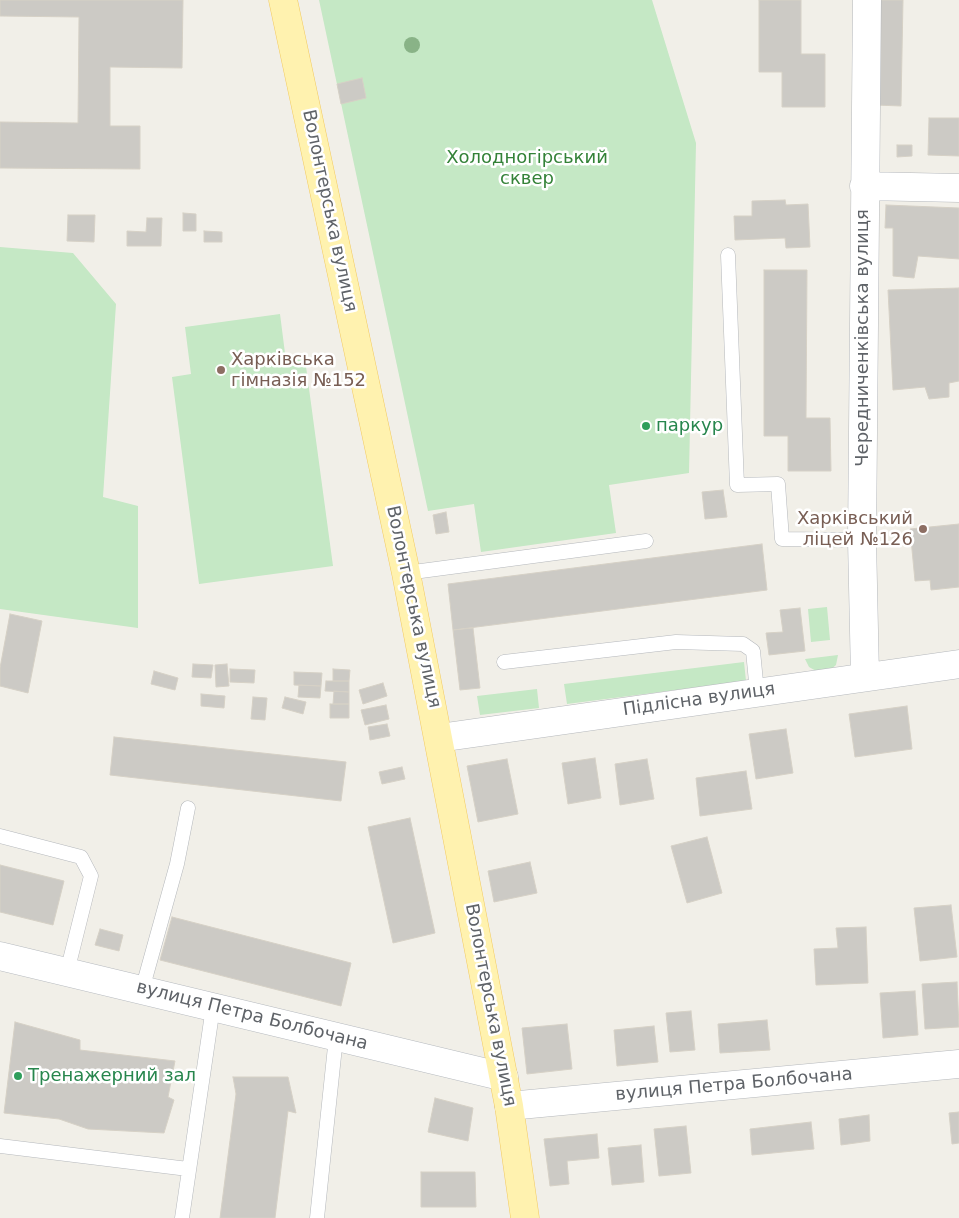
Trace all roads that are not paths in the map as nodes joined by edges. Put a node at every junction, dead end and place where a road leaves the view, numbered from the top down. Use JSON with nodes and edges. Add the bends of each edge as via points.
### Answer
{"nodes":[{"id":1,"x":283,"y":0,"type":"edge"},
{"id":2,"x":867,"y":0,"type":"edge"},
{"id":3,"x":864,"y":186,"type":"junction"},
{"id":4,"x":959,"y":188,"type":"edge"},
{"id":5,"x":728,"y":255,"type":"dead end"},
{"id":6,"x":862,"y":540,"type":"junction"},
{"id":7,"x":646,"y":541,"type":"dead end"},
{"id":8,"x":406,"y":573,"type":"junction"},
{"id":9,"x":504,"y":662,"type":"dead end"},
{"id":10,"x":959,"y":664,"type":"edge"},
{"id":11,"x":865,"y":676,"type":"junction"},
{"id":12,"x":757,"y":692,"type":"junction"},
{"id":13,"x":439,"y":738,"type":"junction"},
{"id":14,"x":188,"y":808,"type":"dead end"},
{"id":15,"x":0,"y":836,"type":"edge"},
{"id":16,"x":0,"y":956,"type":"edge"},
{"id":17,"x":67,"y":972,"type":"junction"},
{"id":18,"x":142,"y":990,"type":"junction"},
{"id":19,"x":213,"y":1007,"type":"junction"},
{"id":20,"x":336,"y":1036,"type":"junction"},
{"id":21,"x":959,"y":1064,"type":"edge"},
{"id":22,"x":504,"y":1077,"type":"junction"},
{"id":23,"x":510,"y":1106,"type":"junction"},
{"id":24,"x":0,"y":1146,"type":"edge"},
{"id":25,"x":188,"y":1169,"type":"junction"},
{"id":26,"x":182,"y":1218,"type":"edge"},
{"id":27,"x":317,"y":1218,"type":"edge"},
{"id":28,"x":525,"y":1218,"type":"edge"}],
"edges":[{"from":1,"to":8,"type":"main road","name":"Волонтерська вулиця"},
{"from":2,"to":3,"type":"street","name":"Чередниченківська вулиця"},
{"from":3,"to":4,"type":"street"},
{"from":3,"to":6,"type":"street","name":"Чередниченківська вулиця"},
{"from":5,"to":6,"type":"lane","via":[[737,485],[778,484],[782,540]]},
{"from":6,"to":11,"type":"street","name":"Чередниченківська вулиця"},
{"from":7,"to":8,"type":"lane"},
{"from":8,"to":13,"type":"main road","name":"Волонтерська вулиця"},
{"from":9,"to":12,"type":"lane","via":[[676,642],[743,644],[752,651]]},
{"from":10,"to":11,"type":"street","name":"Підлісна вулиця"},
{"from":11,"to":12,"type":"street","name":"Підлісна вулиця"},
{"from":12,"to":13,"type":"street","name":"Підлісна вулиця"},
{"from":13,"to":22,"type":"main road","name":"Волонтерська вулиця"},
{"from":14,"to":18,"type":"lane","via":[[177,864]]},
{"from":15,"to":17,"type":"lane","via":[[81,857],[91,876]]},
{"from":16,"to":17,"type":"street","name":"вулиця Петра Болбочана"},
{"from":17,"to":18,"type":"street","name":"вулиця Петра Болбочана"},
{"from":18,"to":19,"type":"street","name":"вулиця Петра Болбочана"},
{"from":19,"to":20,"type":"street","name":"вулиця Петра Болбочана"},
{"from":19,"to":25,"type":"lane"},
{"from":20,"to":22,"type":"street","name":"вулиця Петра Болбочана"},
{"from":20,"to":27,"type":"lane"},
{"from":21,"to":23,"type":"street","name":"вулиця Петра Болбочана"},
{"from":22,"to":23,"type":"main road","name":"Волонтерська вулиця"},
{"from":23,"to":28,"type":"main road","name":"Волонтерська вулиця"},
{"from":24,"to":25,"type":"lane"},
{"from":25,"to":26,"type":"lane"}]}
